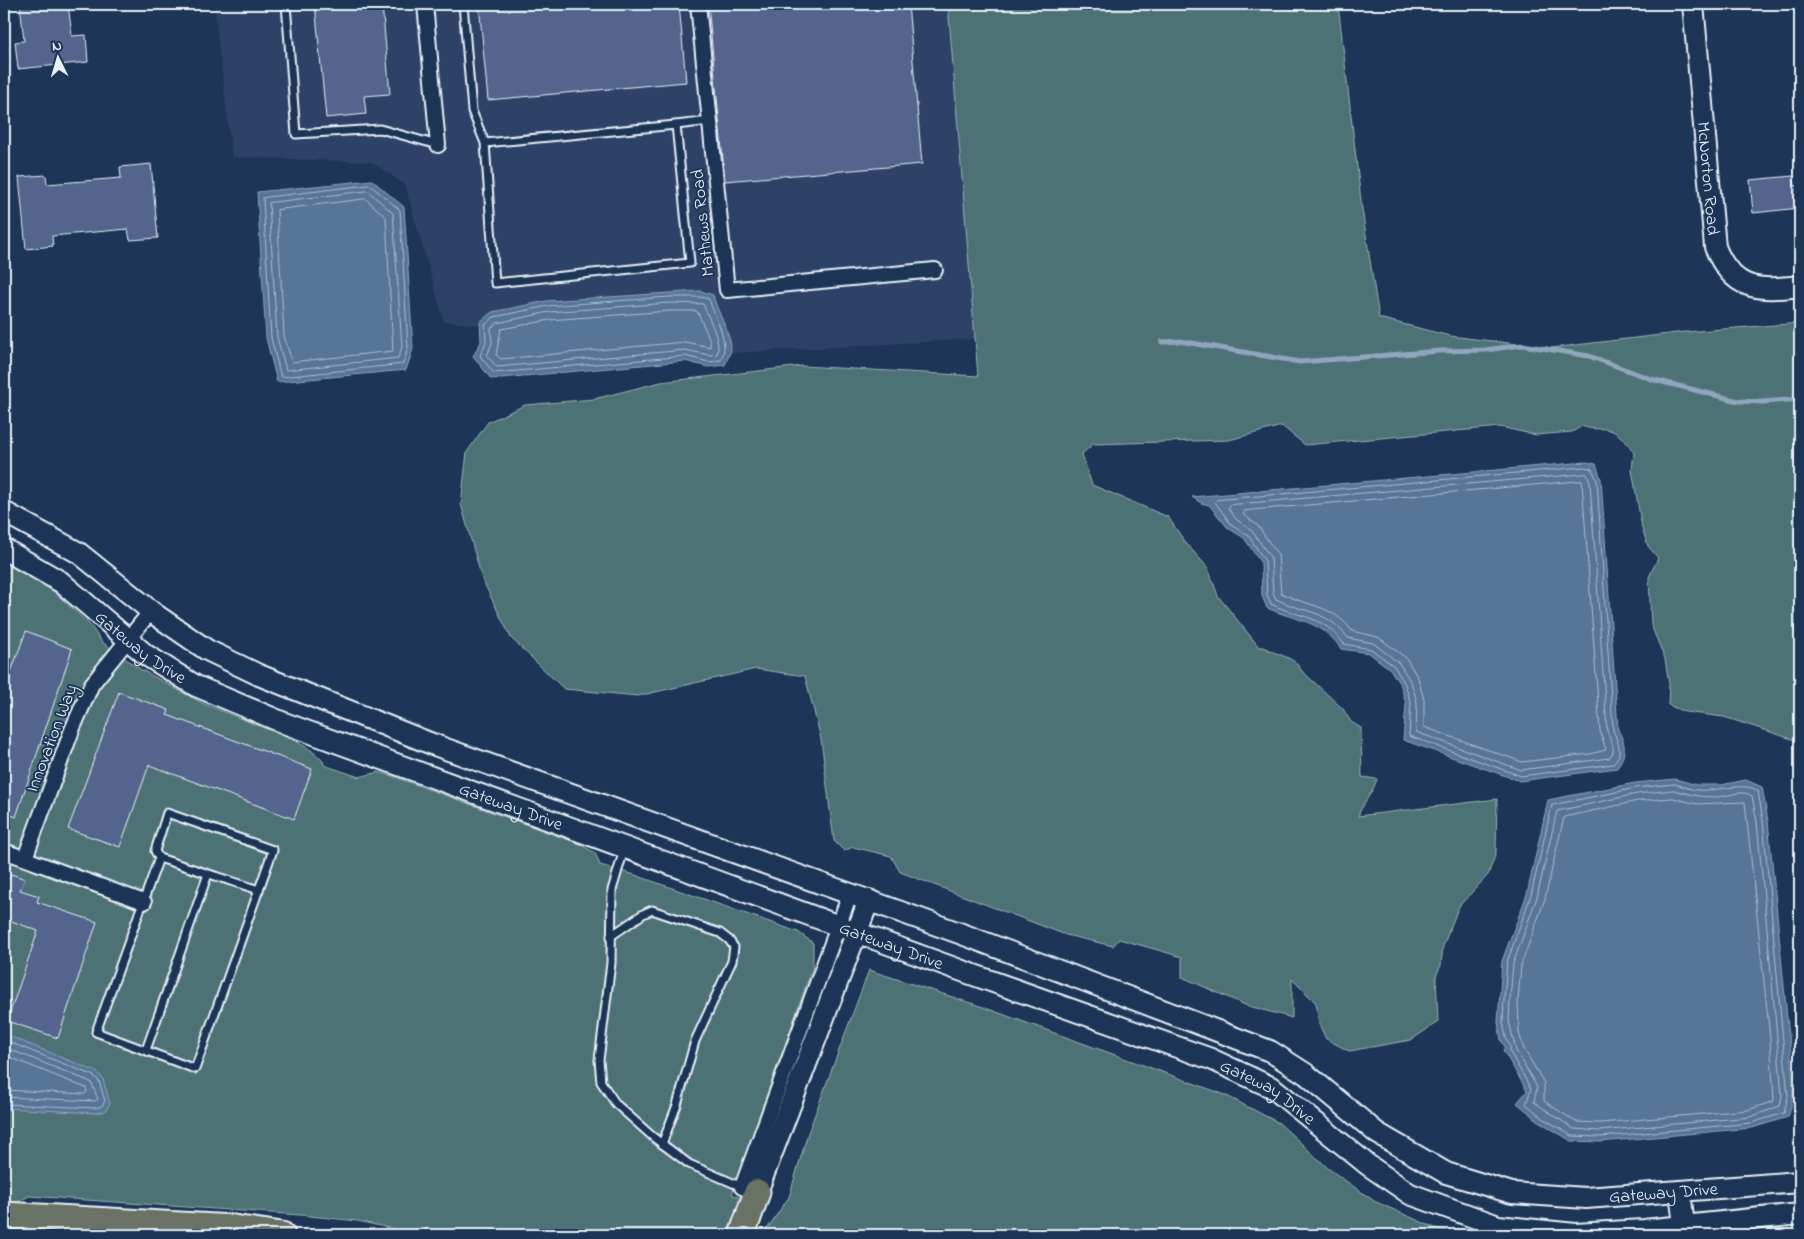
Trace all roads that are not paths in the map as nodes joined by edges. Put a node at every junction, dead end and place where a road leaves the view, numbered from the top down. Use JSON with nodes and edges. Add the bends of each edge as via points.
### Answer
{"nodes":[{"id":1,"x":286,"y":4,"type":"edge"},
{"id":2,"x":425,"y":4,"type":"edge"},
{"id":3,"x":463,"y":4,"type":"edge"},
{"id":4,"x":698,"y":4,"type":"edge"},
{"id":5,"x":1693,"y":4,"type":"edge"},
{"id":6,"x":710,"y":121,"type":"junction"},
{"id":7,"x":676,"y":125,"type":"junction"},
{"id":8,"x":485,"y":143,"type":"junction"},
{"id":9,"x":438,"y":146,"type":"joint"},
{"id":10,"x":936,"y":270,"type":"dead end"},
{"id":11,"x":1800,"y":286,"type":"edge"},
{"id":12,"x":4,"y":512,"type":"edge"},
{"id":13,"x":4,"y":549,"type":"edge"},
{"id":14,"x":151,"y":611,"type":"junction"},
{"id":15,"x":127,"y":639,"type":"junction"},
{"id":16,"x":366,"y":718,"type":"junction"},
{"id":17,"x":353,"y":749,"type":"junction"},
{"id":18,"x":624,"y":848,"type":"junction"},
{"id":19,"x":4,"y":850,"type":"edge"},
{"id":20,"x":25,"y":858,"type":"junction"},
{"id":21,"x":159,"y":858,"type":"junction"},
{"id":22,"x":208,"y":874,"type":"junction"},
{"id":23,"x":259,"y":890,"type":"junction"},
{"id":24,"x":850,"y":894,"type":"junction"},
{"id":25,"x":869,"y":900,"type":"junction"},
{"id":26,"x":144,"y":902,"type":"junction"},
{"id":27,"x":848,"y":930,"type":"junction"},
{"id":28,"x":612,"y":936,"type":"junction"},
{"id":29,"x":146,"y":1050,"type":"junction"},
{"id":30,"x":1340,"y":1102,"type":"junction"},
{"id":31,"x":1319,"y":1125,"type":"junction"},
{"id":32,"x":662,"y":1144,"type":"junction"},
{"id":33,"x":1800,"y":1182,"type":"edge"},
{"id":34,"x":750,"y":1189,"type":"junction"},
{"id":35,"x":1680,"y":1191,"type":"junction"},
{"id":36,"x":1800,"y":1214,"type":"edge"},
{"id":37,"x":4,"y":1215,"type":"edge"},
{"id":38,"x":1684,"y":1226,"type":"junction"},
{"id":39,"x":232,"y":1228,"type":"junction"},
{"id":40,"x":91,"y":1235,"type":"edge"},
{"id":41,"x":282,"y":1235,"type":"edge"},
{"id":42,"x":742,"y":1235,"type":"edge"}],
"edges":[{"from":1,"to":9,"type":"lane","via":[[296,134],[380,128]]},
{"from":2,"to":9,"type":"street"},
{"from":3,"to":8,"type":"lane","via":[[472,111]]},
{"from":4,"to":6,"type":"street","name":"Mathews Road"},
{"from":5,"to":11,"type":"street","name":"McNorton Road","via":[[1715,247],[1722,265],[1732,277],[1747,285],[1774,289]]},
{"from":6,"to":7,"type":"lane"},
{"from":6,"to":10,"type":"street","name":"Mathews Road","via":[[727,290]]},
{"from":7,"to":8,"type":"lane"},
{"from":7,"to":8,"type":"lane","via":[[690,263],[495,283]]},
{"from":12,"to":14,"type":"street","name":"Gateway Drive","via":[[79,553]]},
{"from":13,"to":15,"type":"street","name":"Gateway Drive","via":[[61,582]]},
{"from":14,"to":15,"type":"street","name":"Innovation Way"},
{"from":14,"to":16,"type":"street","name":"Gateway Drive","via":[[207,650]]},
{"from":15,"to":17,"type":"street","name":"Gateway Drive","via":[[146,655],[196,686]]},
{"from":15,"to":20,"type":"street","name":"Innovation Way","via":[[92,684]]},
{"from":16,"to":17,"type":"street"},
{"from":16,"to":24,"type":"street","name":"Gateway Drive"},
{"from":17,"to":18,"type":"street","name":"Gateway Drive"},
{"from":18,"to":27,"type":"street","name":"Gateway Drive"},
{"from":18,"to":28,"type":"lane","via":[[612,890]]},
{"from":19,"to":20,"type":"street"},
{"from":20,"to":26,"type":"street"},
{"from":21,"to":22,"type":"lane"},
{"from":21,"to":23,"type":"lane","via":[[155,851],[167,812],[273,850]]},
{"from":21,"to":26,"type":"lane"},
{"from":22,"to":23,"type":"lane"},
{"from":22,"to":29,"type":"lane"},
{"from":23,"to":29,"type":"lane","via":[[195,1069]]},
{"from":24,"to":25,"type":"street","name":"Gateway Drive"},
{"from":24,"to":27,"type":"street"},
{"from":25,"to":27,"type":"street"},
{"from":25,"to":30,"type":"street","name":"Gateway Drive","via":[[1270,1051],[1306,1074]]},
{"from":26,"to":29,"type":"lane","via":[[96,1032]]},
{"from":27,"to":31,"type":"street","name":"Gateway Drive","via":[[1211,1059],[1273,1088]]},
{"from":27,"to":34,"type":"street"},
{"from":28,"to":32,"type":"lane","via":[[599,1060],[601,1082],[616,1104]]},
{"from":28,"to":32,"type":"lane","via":[[652,910],[720,934],[734,948],[732,961],[695,1041]]},
{"from":30,"to":31,"type":"street"},
{"from":30,"to":35,"type":"street","name":"Gateway Drive","via":[[1377,1133],[1446,1173],[1512,1193],[1586,1198]]},
{"from":31,"to":38,"type":"street","name":"Gateway Drive","via":[[1368,1166],[1410,1194],[1498,1226],[1575,1234]]},
{"from":32,"to":34,"type":"lane","via":[[689,1164]]},
{"from":33,"to":35,"type":"street","name":"Gateway Drive"},
{"from":34,"to":42,"type":"highway"},
{"from":35,"to":38,"type":"street"},
{"from":36,"to":38,"type":"street","name":"Gateway Drive"},
{"from":37,"to":39,"type":"highway"},
{"from":39,"to":40,"type":"highway"},
{"from":39,"to":41,"type":"highway"}]}
